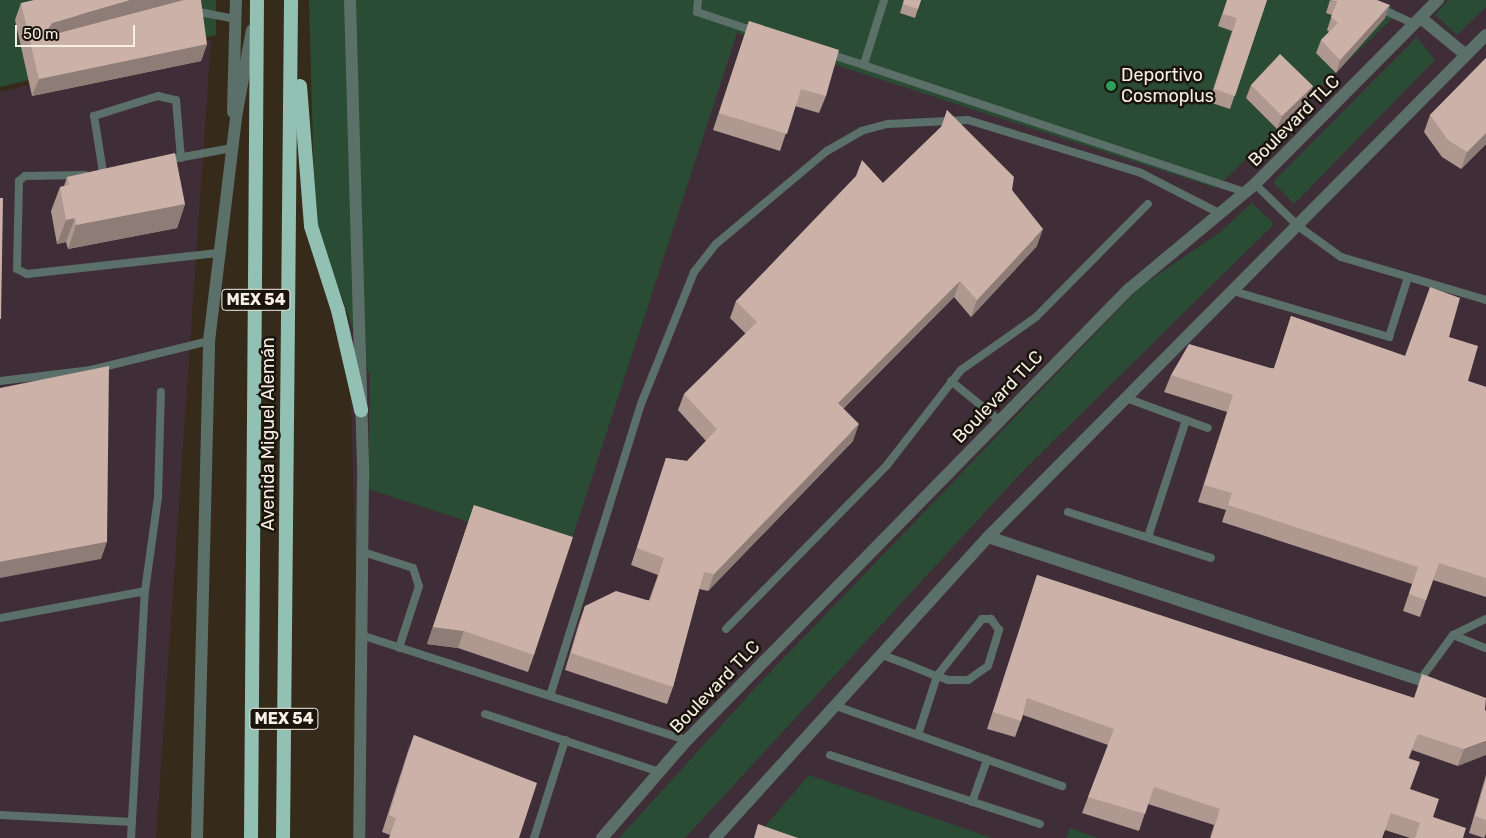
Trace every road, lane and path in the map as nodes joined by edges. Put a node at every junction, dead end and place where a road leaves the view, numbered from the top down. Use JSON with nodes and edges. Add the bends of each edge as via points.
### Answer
{"nodes":[{"id":1,"x":236,"y":0,"type":"edge"},
{"id":2,"x":257,"y":0,"type":"edge"},
{"id":3,"x":292,"y":0,"type":"edge"},
{"id":4,"x":350,"y":0,"type":"edge"},
{"id":5,"x":698,"y":0,"type":"edge"},
{"id":6,"x":884,"y":0,"type":"edge"},
{"id":7,"x":1438,"y":0,"type":"edge"},
{"id":8,"x":1365,"y":3,"type":"edge"},
{"id":9,"x":186,"y":9,"type":"edge"},
{"id":10,"x":236,"y":19,"type":"junction"},
{"id":11,"x":1418,"y":21,"type":"junction"},
{"id":12,"x":762,"y":33,"type":"edge"},
{"id":13,"x":1486,"y":36,"type":"edge"},
{"id":14,"x":817,"y":50,"type":"edge"},
{"id":15,"x":1466,"y":55,"type":"junction"},
{"id":16,"x":864,"y":64,"type":"junction"},
{"id":17,"x":232,"y":148,"type":"junction"},
{"id":18,"x":181,"y":158,"type":"junction"},
{"id":19,"x":152,"y":163,"type":"edge"},
{"id":20,"x":113,"y":170,"type":"edge"},
{"id":21,"x":103,"y":172,"type":"junction"},
{"id":22,"x":1250,"y":188,"type":"junction"},
{"id":23,"x":1148,"y":204,"type":"dead end"},
{"id":24,"x":1219,"y":213,"type":"junction"},
{"id":25,"x":1298,"y":226,"type":"junction"},
{"id":26,"x":218,"y":253,"type":"junction"},
{"id":27,"x":1408,"y":278,"type":"junction"},
{"id":28,"x":1233,"y":291,"type":"junction"},
{"id":29,"x":1486,"y":300,"type":"edge"},
{"id":30,"x":209,"y":341,"type":"junction"},
{"id":31,"x":0,"y":381,"type":"edge"},
{"id":32,"x":951,"y":381,"type":"junction"},
{"id":33,"x":161,"y":392,"type":"dead end"},
{"id":34,"x":1126,"y":398,"type":"junction"},
{"id":35,"x":361,"y":410,"type":"junction"},
{"id":36,"x":1186,"y":420,"type":"junction"},
{"id":37,"x":1000,"y":421,"type":"junction"},
{"id":38,"x":1208,"y":428,"type":"dead end"},
{"id":39,"x":1068,"y":512,"type":"dead end"},
{"id":40,"x":988,"y":537,"type":"junction"},
{"id":41,"x":1148,"y":537,"type":"junction"},
{"id":42,"x":363,"y":552,"type":"junction"},
{"id":43,"x":1210,"y":558,"type":"dead end"},
{"id":44,"x":145,"y":591,"type":"junction"},
{"id":45,"x":0,"y":618,"type":"edge"},
{"id":46,"x":1486,"y":619,"type":"edge"},
{"id":47,"x":726,"y":629,"type":"dead end"},
{"id":48,"x":1454,"y":635,"type":"junction"},
{"id":49,"x":360,"y":636,"type":"junction"},
{"id":50,"x":400,"y":648,"type":"junction"},
{"id":51,"x":1486,"y":648,"type":"edge"},
{"id":52,"x":882,"y":655,"type":"junction"},
{"id":53,"x":937,"y":676,"type":"junction"},
{"id":54,"x":1420,"y":680,"type":"junction"},
{"id":55,"x":1448,"y":690,"type":"edge"},
{"id":56,"x":550,"y":696,"type":"junction"},
{"id":57,"x":836,"y":706,"type":"junction"},
{"id":58,"x":485,"y":714,"type":"dead end"},
{"id":59,"x":918,"y":736,"type":"junction"},
{"id":60,"x":565,"y":740,"type":"junction"},
{"id":61,"x":687,"y":740,"type":"junction"},
{"id":62,"x":830,"y":755,"type":"dead end"},
{"id":63,"x":987,"y":760,"type":"junction"},
{"id":64,"x":659,"y":772,"type":"junction"},
{"id":65,"x":1062,"y":786,"type":"dead end"},
{"id":66,"x":972,"y":802,"type":"junction"},
{"id":67,"x":0,"y":815,"type":"edge"},
{"id":68,"x":132,"y":822,"type":"junction"},
{"id":69,"x":1040,"y":824,"type":"dead end"},
{"id":70,"x":131,"y":838,"type":"edge"},
{"id":71,"x":197,"y":838,"type":"edge"},
{"id":72,"x":251,"y":838,"type":"edge"},
{"id":73,"x":283,"y":838,"type":"edge"},
{"id":74,"x":359,"y":838,"type":"edge"},
{"id":75,"x":534,"y":838,"type":"edge"},
{"id":76,"x":602,"y":838,"type":"edge"},
{"id":77,"x":715,"y":838,"type":"edge"}],
"edges":[{"from":1,"to":10,"type":"street"},
{"from":2,"to":17,"type":"street"},
{"from":2,"to":72,"type":"highway","name":"Avenida Miguel Alemán","number":"MEX 54"},
{"from":3,"to":35,"type":"highway","via":[[310,226],[338,310]]},
{"from":3,"to":73,"type":"highway","name":"Avenida Miguel Alemán","number":"MEX 54"},
{"from":4,"to":35,"type":"street"},
{"from":5,"to":12,"type":"lane","via":[[697,12]]},
{"from":6,"to":16,"type":"lane"},
{"from":7,"to":11,"type":"street","name":"Boulevard TLC"},
{"from":8,"to":11,"type":"lane"},
{"from":9,"to":10,"type":"lane"},
{"from":10,"to":17,"type":"street"},
{"from":11,"to":15,"type":"street"},
{"from":11,"to":22,"type":"street","name":"Boulevard TLC"},
{"from":13,"to":15,"type":"street"},
{"from":14,"to":16,"type":"lane"},
{"from":15,"to":25,"type":"street"},
{"from":16,"to":22,"type":"lane"},
{"from":17,"to":18,"type":"lane"},
{"from":17,"to":26,"type":"street"},
{"from":18,"to":19,"type":"lane"},
{"from":18,"to":21,"type":"lane","via":[[176,100],[158,96],[94,116]]},
{"from":20,"to":21,"type":"lane"},
{"from":21,"to":26,"type":"lane","via":[[25,176],[19,181],[17,269],[27,274]]},
{"from":22,"to":24,"type":"street","name":"Boulevard TLC"},
{"from":22,"to":25,"type":"lane"},
{"from":23,"to":32,"type":"lane","via":[[1036,317]]},
{"from":24,"to":37,"type":"street","name":"Boulevard TLC","via":[[1129,289]]},
{"from":24,"to":56,"type":"lane","via":[[1141,173],[968,120],[888,124],[861,131],[827,151],[716,244],[694,272],[641,404]]},
{"from":25,"to":27,"type":"lane","via":[[1341,257]]},
{"from":25,"to":28,"type":"street"},
{"from":26,"to":30,"type":"street"},
{"from":27,"to":28,"type":"lane","via":[[1389,337]]},
{"from":27,"to":29,"type":"lane"},
{"from":28,"to":34,"type":"street"},
{"from":30,"to":31,"type":"lane","via":[[91,370]]},
{"from":30,"to":71,"type":"street"},
{"from":32,"to":37,"type":"lane"},
{"from":32,"to":47,"type":"lane","via":[[888,465]]},
{"from":33,"to":44,"type":"lane","via":[[158,497]]},
{"from":34,"to":36,"type":"lane"},
{"from":34,"to":40,"type":"street"},
{"from":35,"to":42,"type":"street"},
{"from":36,"to":38,"type":"lane"},
{"from":36,"to":41,"type":"lane"},
{"from":37,"to":61,"type":"street","name":"Boulevard TLC"},
{"from":39,"to":41,"type":"lane"},
{"from":40,"to":52,"type":"street"},
{"from":40,"to":54,"type":"street"},
{"from":41,"to":43,"type":"lane"},
{"from":42,"to":49,"type":"street"},
{"from":42,"to":50,"type":"lane","via":[[413,568],[420,586]]},
{"from":44,"to":45,"type":"lane"},
{"from":44,"to":68,"type":"lane"},
{"from":46,"to":48,"type":"lane"},
{"from":48,"to":51,"type":"lane"},
{"from":48,"to":54,"type":"lane"},
{"from":49,"to":50,"type":"lane"},
{"from":49,"to":74,"type":"street"},
{"from":50,"to":56,"type":"lane"},
{"from":52,"to":53,"type":"lane"},
{"from":52,"to":57,"type":"street"},
{"from":53,"to":53,"type":"lane","via":[[978,623],[986,618],[996,622],[996,647],[980,675],[960,680]]},
{"from":53,"to":59,"type":"lane"},
{"from":54,"to":55,"type":"street"},
{"from":56,"to":61,"type":"lane"},
{"from":57,"to":59,"type":"lane"},
{"from":57,"to":77,"type":"street"},
{"from":58,"to":60,"type":"lane"},
{"from":59,"to":63,"type":"lane"},
{"from":60,"to":64,"type":"lane"},
{"from":60,"to":75,"type":"lane"},
{"from":61,"to":64,"type":"street","name":"Boulevard TLC"},
{"from":62,"to":66,"type":"lane"},
{"from":63,"to":65,"type":"lane"},
{"from":63,"to":66,"type":"lane"},
{"from":64,"to":76,"type":"street","name":"Boulevard TLC"},
{"from":66,"to":69,"type":"lane"},
{"from":67,"to":68,"type":"lane"},
{"from":68,"to":70,"type":"lane"}]}
